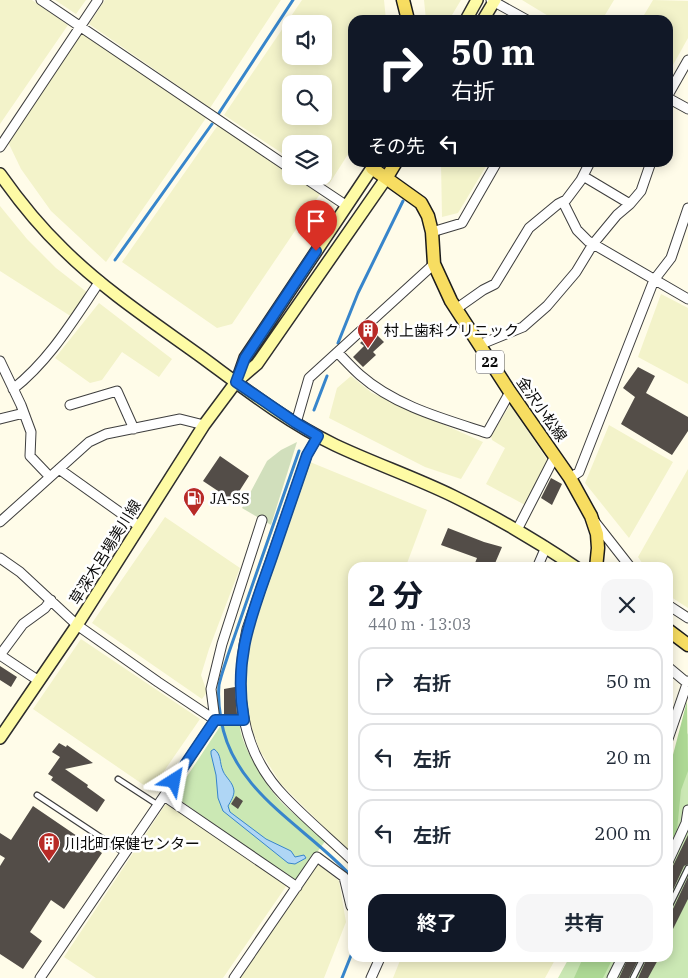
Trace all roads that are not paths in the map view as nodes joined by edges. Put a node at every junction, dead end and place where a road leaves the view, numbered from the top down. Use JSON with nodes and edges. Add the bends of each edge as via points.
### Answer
{"nodes":[{"id":1,"x":40,"y":0,"type":"edge"},
{"id":2,"x":98,"y":0,"type":"edge"},
{"id":3,"x":403,"y":0,"type":"edge"},
{"id":4,"x":478,"y":0,"type":"edge"},
{"id":5,"x":493,"y":1,"type":"edge"},
{"id":6,"x":407,"y":15,"type":"edge"},
{"id":7,"x":469,"y":15,"type":"edge"},
{"id":8,"x":486,"y":15,"type":"edge"},
{"id":9,"x":518,"y":15,"type":"edge"},
{"id":10,"x":80,"y":27,"type":"junction"},
{"id":11,"x":688,"y":60,"type":"edge"},
{"id":12,"x":673,"y":88,"type":"edge"},
{"id":13,"x":673,"y":100,"type":"edge"},
{"id":14,"x":688,"y":109,"type":"edge"},
{"id":15,"x":0,"y":147,"type":"edge"},
{"id":16,"x":282,"y":163,"type":"edge"},
{"id":17,"x":373,"y":167,"type":"edge"},
{"id":18,"x":376,"y":167,"type":"edge"},
{"id":19,"x":393,"y":167,"type":"edge"},
{"id":20,"x":494,"y":167,"type":"edge"},
{"id":21,"x":588,"y":167,"type":"edge"},
{"id":22,"x":649,"y":167,"type":"edge"},
{"id":23,"x":0,"y":174,"type":"edge"},
{"id":24,"x":583,"y":176,"type":"junction"},
{"id":25,"x":387,"y":177,"type":"junction"},
{"id":26,"x":316,"y":185,"type":"edge"},
{"id":27,"x":563,"y":202,"type":"junction"},
{"id":28,"x":630,"y":204,"type":"junction"},
{"id":29,"x":347,"y":206,"type":"junction"},
{"id":30,"x":688,"y":208,"type":"edge"},
{"id":31,"x":432,"y":232,"type":"junction"},
{"id":32,"x":593,"y":244,"type":"junction"},
{"id":33,"x":434,"y":264,"type":"junction"},
{"id":34,"x":654,"y":280,"type":"junction"},
{"id":35,"x":100,"y":281,"type":"junction"},
{"id":36,"x":688,"y":299,"type":"edge"},
{"id":37,"x":456,"y":309,"type":"junction"},
{"id":38,"x":479,"y":345,"type":"junction"},
{"id":39,"x":338,"y":353,"type":"junction"},
{"id":40,"x":0,"y":361,"type":"edge"},
{"id":41,"x":236,"y":382,"type":"junction"},
{"id":42,"x":13,"y":389,"type":"junction"},
{"id":43,"x":510,"y":392,"type":"junction"},
{"id":44,"x":70,"y":405,"type":"dead end"},
{"id":45,"x":24,"y":413,"type":"junction"},
{"id":46,"x":0,"y":419,"type":"edge"},
{"id":47,"x":296,"y":423,"type":"junction"},
{"id":48,"x":204,"y":425,"type":"junction"},
{"id":49,"x":134,"y":429,"type":"junction"},
{"id":50,"x":318,"y":436,"type":"junction"},
{"id":51,"x":555,"y":456,"type":"junction"},
{"id":52,"x":59,"y":469,"type":"junction"},
{"id":53,"x":50,"y":476,"type":"junction"},
{"id":54,"x":570,"y":478,"type":"junction"},
{"id":55,"x":591,"y":516,"type":"junction"},
{"id":56,"x":262,"y":520,"type":"dead end"},
{"id":57,"x":0,"y":522,"type":"edge"},
{"id":58,"x":140,"y":526,"type":"junction"},
{"id":59,"x":517,"y":530,"type":"junction"},
{"id":60,"x":546,"y":547,"type":"junction"},
{"id":61,"x":0,"y":558,"type":"edge"},
{"id":62,"x":539,"y":562,"type":"edge"},
{"id":63,"x":567,"y":562,"type":"edge"},
{"id":64,"x":597,"y":562,"type":"edge"},
{"id":65,"x":626,"y":562,"type":"edge"},
{"id":66,"x":51,"y":600,"type":"junction"},
{"id":67,"x":673,"y":608,"type":"edge"},
{"id":68,"x":688,"y":618,"type":"edge"},
{"id":69,"x":77,"y":625,"type":"junction"},
{"id":70,"x":673,"y":634,"type":"edge"},
{"id":71,"x":688,"y":646,"type":"edge"},
{"id":72,"x":0,"y":655,"type":"edge"},
{"id":73,"x":673,"y":671,"type":"edge"},
{"id":74,"x":39,"y":681,"type":"junction"},
{"id":75,"x":687,"y":682,"type":"edge"},
{"id":76,"x":215,"y":720,"type":"junction"},
{"id":77,"x":244,"y":720,"type":"junction"},
{"id":78,"x":673,"y":726,"type":"edge"},
{"id":79,"x":0,"y":738,"type":"edge"},
{"id":80,"x":118,"y":779,"type":"dead end"},
{"id":81,"x":37,"y":795,"type":"dead end"},
{"id":82,"x":164,"y":796,"type":"junction"},
{"id":83,"x":158,"y":805,"type":"junction"},
{"id":84,"x":688,"y":810,"type":"edge"},
{"id":85,"x":673,"y":851,"type":"edge"},
{"id":86,"x":126,"y":854,"type":"junction"},
{"id":87,"x":348,"y":856,"type":"edge"},
{"id":88,"x":688,"y":868,"type":"edge"},
{"id":89,"x":297,"y":887,"type":"junction"},
{"id":90,"x":348,"y":894,"type":"edge"},
{"id":91,"x":673,"y":899,"type":"edge"},
{"id":92,"x":378,"y":962,"type":"edge"},
{"id":93,"x":620,"y":962,"type":"edge"},
{"id":94,"x":641,"y":962,"type":"edge"},
{"id":95,"x":40,"y":978,"type":"edge"},
{"id":96,"x":234,"y":978,"type":"edge"},
{"id":97,"x":372,"y":978,"type":"edge"},
{"id":98,"x":612,"y":978,"type":"edge"},
{"id":99,"x":633,"y":978,"type":"edge"}],
"edges":[{"from":1,"to":10,"type":"street"},
{"from":2,"to":10,"type":"street"},
{"from":3,"to":6,"type":"main road"},
{"from":4,"to":7,"type":"main road"},
{"from":5,"to":8,"type":"main road"},
{"from":5,"to":9,"type":"street"},
{"from":10,"to":15,"type":"street"},
{"from":10,"to":16,"type":"street"},
{"from":11,"to":12,"type":"street"},
{"from":13,"to":14,"type":"street"},
{"from":17,"to":29,"type":"main road","name":"草深木呂場美川線"},
{"from":18,"to":25,"type":"main road","name":"金沢小松線","number":"22"},
{"from":19,"to":25,"type":"main road"},
{"from":20,"to":31,"type":"street","via":[[462,223]]},
{"from":21,"to":24,"type":"street"},
{"from":22,"to":28,"type":"street","via":[[641,192]]},
{"from":23,"to":35,"type":"main road","via":[[49,235]]},
{"from":24,"to":27,"type":"street"},
{"from":24,"to":28,"type":"street"},
{"from":25,"to":31,"type":"main road","name":"金沢小松線","number":"22","via":[[422,202]]},
{"from":25,"to":41,"type":"main road","name":"草深木呂場美川線","via":[[257,364]]},
{"from":26,"to":29,"type":"street"},
{"from":27,"to":32,"type":"street","via":[[576,230]]},
{"from":27,"to":37,"type":"street","via":[[529,228],[495,284]]},
{"from":28,"to":32,"type":"street"},
{"from":29,"to":41,"type":"main road","name":"草深木呂場美川線","via":[[245,358]]},
{"from":30,"to":34,"type":"street","via":[[671,258]]},
{"from":31,"to":33,"type":"main road","name":"金沢小松線","number":"22"},
{"from":32,"to":34,"type":"street"},
{"from":32,"to":38,"type":"street","via":[[576,272],[547,306],[523,327]]},
{"from":33,"to":37,"type":"main road","name":"金沢小松線","number":"22"},
{"from":33,"to":39,"type":"street"},
{"from":34,"to":36,"type":"street"},
{"from":34,"to":54,"type":"street","via":[[579,472]]},
{"from":35,"to":41,"type":"main road"},
{"from":35,"to":42,"type":"street","via":[[48,356]]},
{"from":37,"to":38,"type":"main road","name":"金沢小松線","number":"22"},
{"from":38,"to":43,"type":"main road","name":"金沢小松線","number":"22"},
{"from":39,"to":43,"type":"street","via":[[360,376],[393,398],[428,414],[486,433]]},
{"from":39,"to":47,"type":"street","via":[[309,378]]},
{"from":40,"to":42,"type":"street"},
{"from":41,"to":47,"type":"main road"},
{"from":41,"to":48,"type":"main road","name":"草深木呂場美川線"},
{"from":42,"to":45,"type":"street"},
{"from":43,"to":51,"type":"main road","name":"金沢小松線","number":"22"},
{"from":44,"to":49,"type":"street","via":[[118,391]]},
{"from":45,"to":46,"type":"street"},
{"from":45,"to":53,"type":"street","via":[[30,432],[30,456]]},
{"from":47,"to":50,"type":"main road"},
{"from":48,"to":49,"type":"street","via":[[180,420]]},
{"from":48,"to":58,"type":"main road","name":"草深木呂場美川線"},
{"from":49,"to":52,"type":"street","via":[[106,434],[89,442]]},
{"from":50,"to":59,"type":"main road","via":[[452,496]]},
{"from":50,"to":77,"type":"street","via":[[307,455],[247,629],[240,669]]},
{"from":51,"to":54,"type":"main road","name":"金沢小松線","number":"22"},
{"from":51,"to":59,"type":"street"},
{"from":52,"to":53,"type":"street"},
{"from":52,"to":58,"type":"street"},
{"from":53,"to":57,"type":"street"},
{"from":54,"to":55,"type":"main road","name":"金沢小松線","number":"22"},
{"from":55,"to":64,"type":"main road","name":"金沢小松線","number":"22","via":[[597,534]]},
{"from":55,"to":65,"type":"street"},
{"from":56,"to":76,"type":"street","via":[[211,689]]},
{"from":58,"to":69,"type":"main road","name":"草深木呂場美川線"},
{"from":59,"to":60,"type":"main road"},
{"from":60,"to":62,"type":"street"},
{"from":60,"to":63,"type":"main road"},
{"from":61,"to":66,"type":"street"},
{"from":66,"to":69,"type":"street"},
{"from":66,"to":72,"type":"street","via":[[23,624]]},
{"from":67,"to":68,"type":"street"},
{"from":69,"to":74,"type":"main road","name":"草深木呂場美川線"},
{"from":69,"to":76,"type":"street"},
{"from":70,"to":71,"type":"main road"},
{"from":72,"to":74,"type":"street"},
{"from":73,"to":75,"type":"street"},
{"from":74,"to":79,"type":"main road","name":"草深木呂場美川線"},
{"from":75,"to":78,"type":"street"},
{"from":76,"to":77,"type":"street"},
{"from":76,"to":82,"type":"street"},
{"from":77,"to":87,"type":"street","via":[[255,754],[283,796]]},
{"from":80,"to":83,"type":"lane"},
{"from":81,"to":86,"type":"lane"},
{"from":82,"to":83,"type":"street"},
{"from":82,"to":89,"type":"street"},
{"from":83,"to":86,"type":"street"},
{"from":84,"to":85,"type":"street","via":[[686,823]]},
{"from":86,"to":95,"type":"street"},
{"from":88,"to":91,"type":"lane"},
{"from":89,"to":90,"type":"street","via":[[317,857],[344,877]]},
{"from":89,"to":96,"type":"street"},
{"from":92,"to":97,"type":"street"},
{"from":93,"to":98,"type":"street"},
{"from":94,"to":99,"type":"lane"}]}
